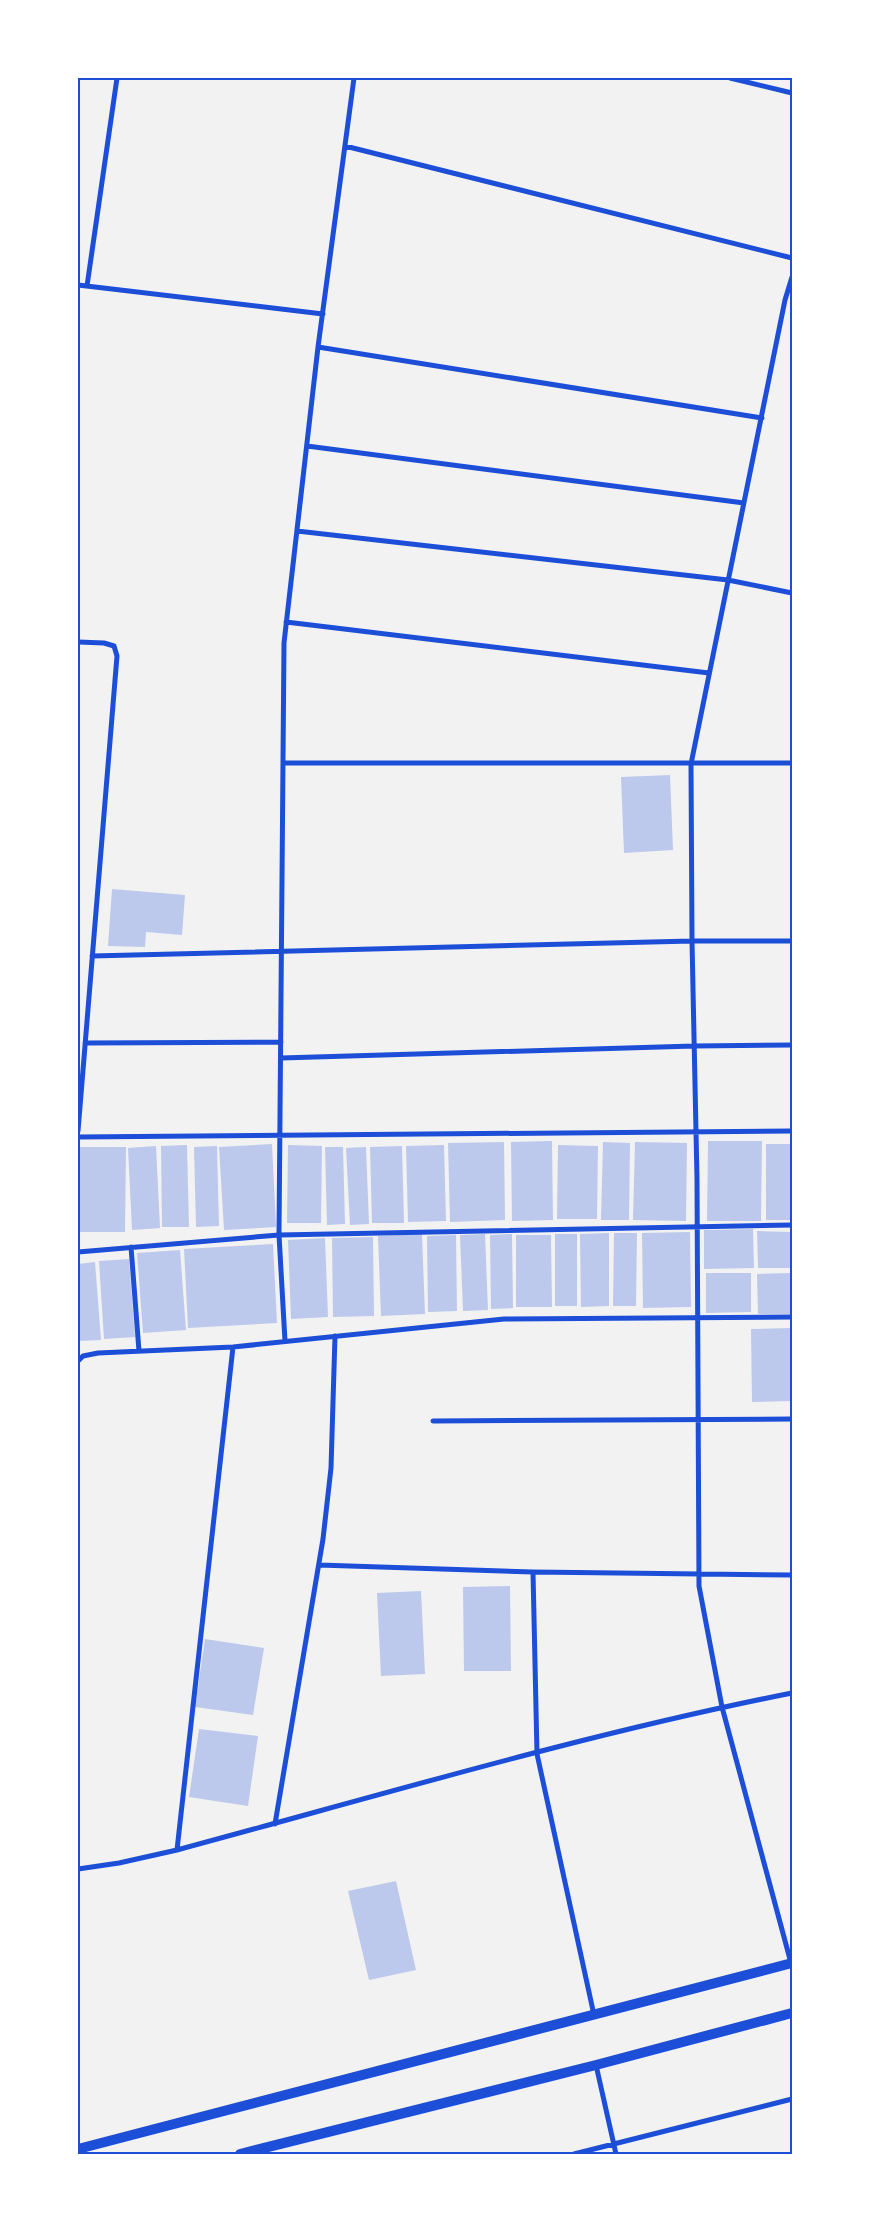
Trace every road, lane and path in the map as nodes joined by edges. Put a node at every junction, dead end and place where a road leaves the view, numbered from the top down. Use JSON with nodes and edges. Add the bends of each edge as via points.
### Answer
{"nodes":[{"id":1,"x":117,"y":78,"type":"edge"},
{"id":2,"x":354,"y":78,"type":"edge"},
{"id":3,"x":730,"y":78,"type":"edge"},
{"id":4,"x":792,"y":93,"type":"edge"},
{"id":5,"x":345,"y":146,"type":"junction"},
{"id":6,"x":792,"y":258,"type":"edge"},
{"id":7,"x":792,"y":277,"type":"edge"},
{"id":8,"x":78,"y":285,"type":"edge"},
{"id":9,"x":87,"y":286,"type":"junction"},
{"id":10,"x":323,"y":314,"type":"junction"},
{"id":11,"x":318,"y":348,"type":"junction"},
{"id":12,"x":762,"y":418,"type":"junction"},
{"id":13,"x":307,"y":446,"type":"junction"},
{"id":14,"x":744,"y":503,"type":"junction"},
{"id":15,"x":297,"y":531,"type":"junction"},
{"id":16,"x":728,"y":580,"type":"junction"},
{"id":17,"x":792,"y":593,"type":"edge"},
{"id":18,"x":286,"y":622,"type":"junction"},
{"id":19,"x":78,"y":642,"type":"edge"},
{"id":20,"x":709,"y":673,"type":"junction"},
{"id":21,"x":283,"y":763,"type":"junction"},
{"id":22,"x":792,"y":763,"type":"edge"},
{"id":23,"x":691,"y":764,"type":"junction"},
{"id":24,"x":692,"y":941,"type":"junction"},
{"id":25,"x":792,"y":941,"type":"edge"},
{"id":26,"x":281,"y":952,"type":"junction"},
{"id":27,"x":92,"y":956,"type":"junction"},
{"id":28,"x":281,"y":1042,"type":"junction"},
{"id":29,"x":85,"y":1043,"type":"junction"},
{"id":30,"x":792,"y":1045,"type":"edge"},
{"id":31,"x":694,"y":1046,"type":"junction"},
{"id":32,"x":281,"y":1058,"type":"junction"},
{"id":33,"x":696,"y":1130,"type":"junction"},
{"id":34,"x":78,"y":1131,"type":"edge"},
{"id":35,"x":792,"y":1131,"type":"edge"},
{"id":36,"x":280,"y":1136,"type":"junction"},
{"id":37,"x":78,"y":1137,"type":"edge"},
{"id":38,"x":792,"y":1225,"type":"edge"},
{"id":39,"x":697,"y":1227,"type":"junction"},
{"id":40,"x":279,"y":1234,"type":"junction"},
{"id":41,"x":131,"y":1247,"type":"junction"},
{"id":42,"x":78,"y":1252,"type":"edge"},
{"id":43,"x":792,"y":1317,"type":"edge"},
{"id":44,"x":697,"y":1318,"type":"junction"},
{"id":45,"x":335,"y":1336,"type":"junction"},
{"id":46,"x":285,"y":1341,"type":"junction"},
{"id":47,"x":233,"y":1347,"type":"junction"},
{"id":48,"x":139,"y":1351,"type":"junction"},
{"id":49,"x":78,"y":1361,"type":"edge"},
{"id":50,"x":698,"y":1420,"type":"junction"},
{"id":51,"x":792,"y":1420,"type":"edge"},
{"id":52,"x":433,"y":1421,"type":"dead end"},
{"id":53,"x":319,"y":1565,"type":"junction"},
{"id":54,"x":533,"y":1572,"type":"junction"},
{"id":55,"x":700,"y":1575,"type":"junction"},
{"id":56,"x":792,"y":1575,"type":"edge"},
{"id":57,"x":792,"y":1693,"type":"edge"},
{"id":58,"x":722,"y":1707,"type":"junction"},
{"id":59,"x":536,"y":1754,"type":"junction"},
{"id":60,"x":275,"y":1824,"type":"junction"},
{"id":61,"x":177,"y":1850,"type":"junction"},
{"id":62,"x":78,"y":1869,"type":"edge"},
{"id":63,"x":792,"y":1963,"type":"edge"},
{"id":64,"x":792,"y":2013,"type":"edge"},
{"id":65,"x":594,"y":2015,"type":"junction"},
{"id":66,"x":596,"y":2066,"type":"junction"},
{"id":67,"x":792,"y":2099,"type":"edge"},
{"id":68,"x":613,"y":2145,"type":"junction"},
{"id":69,"x":78,"y":2149,"type":"edge"},
{"id":70,"x":240,"y":2154,"type":"edge"},
{"id":71,"x":574,"y":2154,"type":"edge"},
{"id":72,"x":616,"y":2154,"type":"edge"}],
"edges":[{"from":1,"to":9,"type":"street"},
{"from":2,"to":5,"type":"street"},
{"from":3,"to":4,"type":"street"},
{"from":5,"to":6,"type":"street"},
{"from":5,"to":10,"type":"street"},
{"from":7,"to":12,"type":"street"},
{"from":8,"to":9,"type":"street"},
{"from":9,"to":10,"type":"street"},
{"from":10,"to":11,"type":"street"},
{"from":11,"to":12,"type":"street"},
{"from":11,"to":13,"type":"street"},
{"from":12,"to":14,"type":"street"},
{"from":13,"to":14,"type":"street"},
{"from":13,"to":15,"type":"street"},
{"from":14,"to":16,"type":"street"},
{"from":15,"to":16,"type":"street"},
{"from":15,"to":18,"type":"street"},
{"from":16,"to":17,"type":"street"},
{"from":16,"to":20,"type":"street"},
{"from":18,"to":20,"type":"street"},
{"from":18,"to":21,"type":"street"},
{"from":19,"to":27,"type":"street","via":[[114,646],[117,656]]},
{"from":20,"to":23,"type":"street"},
{"from":21,"to":23,"type":"street"},
{"from":21,"to":26,"type":"street"},
{"from":22,"to":23,"type":"street"},
{"from":23,"to":24,"type":"street"},
{"from":24,"to":25,"type":"street"},
{"from":24,"to":26,"type":"street"},
{"from":24,"to":31,"type":"street"},
{"from":26,"to":27,"type":"street"},
{"from":26,"to":28,"type":"street"},
{"from":27,"to":29,"type":"street"},
{"from":28,"to":29,"type":"street"},
{"from":28,"to":32,"type":"street"},
{"from":29,"to":34,"type":"street"},
{"from":30,"to":31,"type":"street"},
{"from":31,"to":32,"type":"street"},
{"from":31,"to":33,"type":"street"},
{"from":32,"to":36,"type":"street"},
{"from":33,"to":35,"type":"street"},
{"from":33,"to":36,"type":"street"},
{"from":33,"to":39,"type":"street"},
{"from":36,"to":37,"type":"street"},
{"from":36,"to":40,"type":"street"},
{"from":38,"to":39,"type":"street"},
{"from":39,"to":40,"type":"street"},
{"from":39,"to":44,"type":"street"},
{"from":40,"to":41,"type":"street"},
{"from":40,"to":46,"type":"street"},
{"from":41,"to":42,"type":"street"},
{"from":41,"to":48,"type":"street"},
{"from":43,"to":44,"type":"street"},
{"from":44,"to":45,"type":"street","via":[[504,1319]]},
{"from":44,"to":50,"type":"street"},
{"from":45,"to":46,"type":"street"},
{"from":45,"to":53,"type":"street","via":[[331,1468]]},
{"from":46,"to":47,"type":"street"},
{"from":47,"to":48,"type":"street"},
{"from":47,"to":61,"type":"street"},
{"from":48,"to":49,"type":"street","via":[[98,1353],[83,1356]]},
{"from":50,"to":51,"type":"street"},
{"from":50,"to":52,"type":"street"},
{"from":50,"to":55,"type":"street"},
{"from":53,"to":54,"type":"street"},
{"from":53,"to":60,"type":"street"},
{"from":54,"to":55,"type":"street"},
{"from":54,"to":59,"type":"street"},
{"from":55,"to":56,"type":"street"},
{"from":55,"to":58,"type":"street"},
{"from":57,"to":58,"type":"street"},
{"from":58,"to":59,"type":"street"},
{"from":58,"to":63,"type":"street"},
{"from":59,"to":60,"type":"street"},
{"from":59,"to":65,"type":"street"},
{"from":60,"to":61,"type":"street"},
{"from":61,"to":62,"type":"street"},
{"from":63,"to":65,"type":"main road"},
{"from":64,"to":66,"type":"main road"},
{"from":65,"to":69,"type":"main road"},
{"from":66,"to":68,"type":"street"},
{"from":66,"to":70,"type":"main road"},
{"from":67,"to":68,"type":"street"},
{"from":68,"to":71,"type":"street"},
{"from":68,"to":72,"type":"street"}]}
